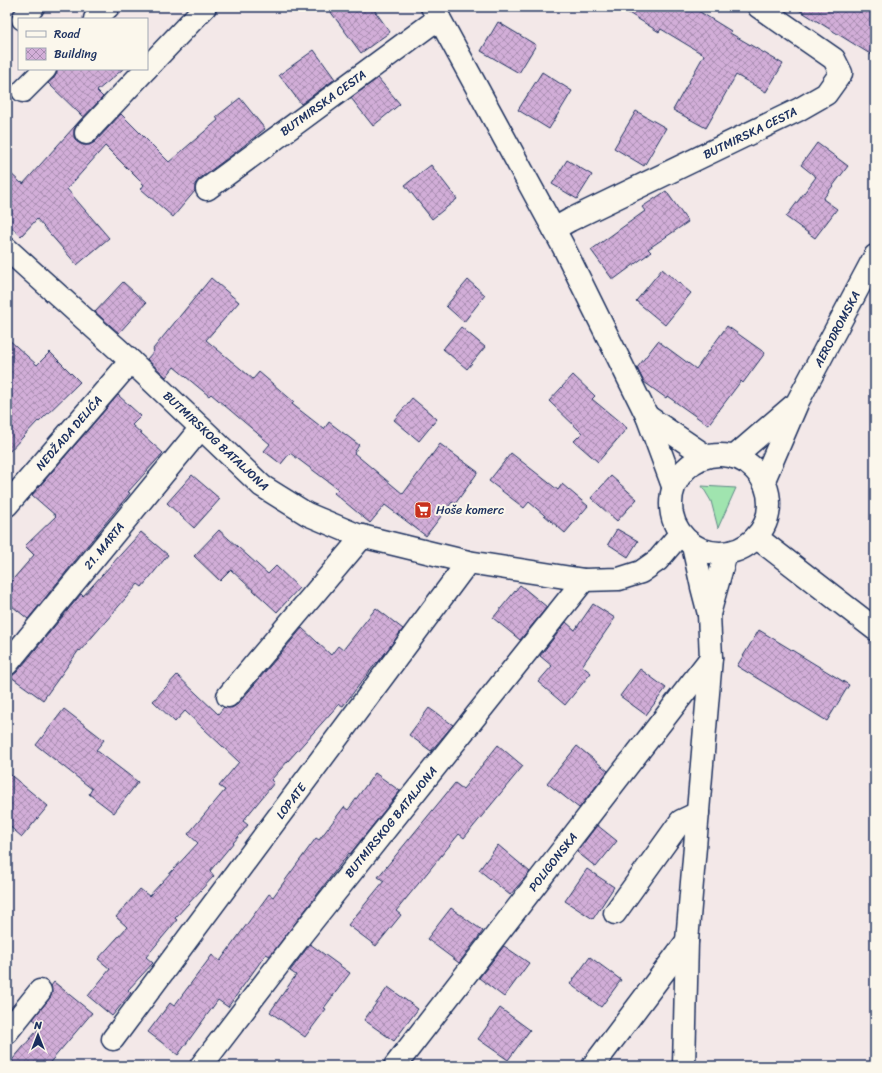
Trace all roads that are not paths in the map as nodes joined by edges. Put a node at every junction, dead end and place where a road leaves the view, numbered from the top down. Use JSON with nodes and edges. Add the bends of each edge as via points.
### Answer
{"nodes":[{"id":1,"x":33,"y":7,"type":"edge"},
{"id":2,"x":108,"y":7,"type":"edge"},
{"id":3,"x":205,"y":7,"type":"edge"},
{"id":4,"x":759,"y":7,"type":"edge"},
{"id":5,"x":435,"y":12,"type":"edge"},
{"id":6,"x":23,"y":18,"type":"edge"},
{"id":7,"x":96,"y":18,"type":"edge"},
{"id":8,"x":148,"y":68,"type":"edge"},
{"id":9,"x":44,"y":70,"type":"edge"},
{"id":10,"x":146,"y":70,"type":"edge"},
{"id":11,"x":23,"y":91,"type":"dead end"},
{"id":12,"x":86,"y":133,"type":"dead end"},
{"id":13,"x":207,"y":189,"type":"dead end"},
{"id":14,"x":554,"y":229,"type":"junction"},
{"id":15,"x":7,"y":249,"type":"edge"},
{"id":16,"x":875,"y":256,"type":"edge"},
{"id":17,"x":131,"y":362,"type":"junction"},
{"id":18,"x":798,"y":401,"type":"junction"},
{"id":19,"x":647,"y":416,"type":"junction"},
{"id":20,"x":201,"y":428,"type":"junction"},
{"id":21,"x":706,"y":456,"type":"junction"},
{"id":22,"x":734,"y":457,"type":"junction"},
{"id":23,"x":764,"y":480,"type":"junction"},
{"id":24,"x":673,"y":486,"type":"junction"},
{"id":25,"x":7,"y":505,"type":"edge"},
{"id":26,"x":363,"y":536,"type":"junction"},
{"id":27,"x":756,"y":538,"type":"junction"},
{"id":28,"x":686,"y":540,"type":"junction"},
{"id":29,"x":726,"y":553,"type":"junction"},
{"id":30,"x":468,"y":562,"type":"junction"},
{"id":31,"x":584,"y":580,"type":"junction"},
{"id":32,"x":710,"y":614,"type":"junction"},
{"id":33,"x":875,"y":629,"type":"edge"},
{"id":34,"x":711,"y":658,"type":"junction"},
{"id":35,"x":7,"y":664,"type":"edge"},
{"id":36,"x":228,"y":696,"type":"dead end"},
{"id":37,"x":698,"y":814,"type":"junction"},
{"id":38,"x":615,"y":913,"type":"dead end"},
{"id":39,"x":687,"y":941,"type":"junction"},
{"id":40,"x":40,"y":991,"type":"dead end"},
{"id":41,"x":7,"y":1032,"type":"edge"},
{"id":42,"x":113,"y":1039,"type":"dead end"},
{"id":43,"x":201,"y":1066,"type":"edge"},
{"id":44,"x":395,"y":1066,"type":"edge"},
{"id":45,"x":593,"y":1066,"type":"edge"},
{"id":46,"x":684,"y":1066,"type":"edge"}],
"edges":[{"from":1,"to":6,"type":"street"},
{"from":2,"to":7,"type":"street"},
{"from":3,"to":8,"type":"street"},
{"from":4,"to":14,"type":"street","name":"BUTMIRSKA CESTA","via":[[834,59],[841,74],[826,94]]},
{"from":5,"to":13,"type":"street","name":"BUTMIRSKA CESTA"},
{"from":5,"to":14,"type":"street","name":"BUTMIRSKA CESTA"},
{"from":9,"to":11,"type":"street"},
{"from":10,"to":12,"type":"street"},
{"from":14,"to":19,"type":"street","name":"BUTMIRSKA CESTA"},
{"from":15,"to":17,"type":"street","name":"BUTMIRSKOG BATALJONA"},
{"from":16,"to":18,"type":"street","name":"AERODROMSKA"},
{"from":17,"to":20,"type":"street","name":"BUTMIRSKOG BATALJONA"},
{"from":17,"to":25,"type":"street","name":"NEDŽADA DELIĆA"},
{"from":18,"to":22,"type":"street","name":"AERODROMSKA"},
{"from":18,"to":23,"type":"street","name":"AERODROMSKA"},
{"from":19,"to":21,"type":"street","name":"BUTMIRSKA CESTA"},
{"from":19,"to":24,"type":"street","name":"BUTMIRSKA CESTA"},
{"from":20,"to":26,"type":"street","name":"BUTMIRSKOG BATALJONA","via":[[262,486],[307,514]]},
{"from":20,"to":35,"type":"street","name":"21. MARTA"},
{"from":21,"to":22,"type":"street","via":[[720,454]]},
{"from":21,"to":24,"type":"street","via":[[682,471]]},
{"from":22,"to":23,"type":"street","via":[[747,463]]},
{"from":23,"to":27,"type":"street","via":[[769,505],[766,522]]},
{"from":24,"to":28,"type":"street","via":[[670,502],[672,519]]},
{"from":26,"to":30,"type":"street","name":"BUTMIRSKOG BATALJONA"},
{"from":26,"to":36,"type":"street"},
{"from":27,"to":29,"type":"street","via":[[743,548]]},
{"from":27,"to":33,"type":"street"},
{"from":28,"to":29,"type":"street","via":[[708,552]]},
{"from":28,"to":31,"type":"street","name":"BUTMIRSKOG BATALJONA","via":[[641,572],[619,579]]},
{"from":28,"to":32,"type":"street"},
{"from":29,"to":32,"type":"street"},
{"from":30,"to":31,"type":"street","name":"BUTMIRSKOG BATALJONA"},
{"from":30,"to":42,"type":"street","name":"LOPATE"},
{"from":31,"to":43,"type":"street","name":"BUTMIRSKOG BATALJONA","via":[[302,934]]},
{"from":32,"to":34,"type":"street"},
{"from":34,"to":37,"type":"street"},
{"from":34,"to":44,"type":"street","name":"POLIGONSKA"},
{"from":37,"to":38,"type":"street","via":[[681,821]]},
{"from":37,"to":39,"type":"street"},
{"from":39,"to":45,"type":"street"},
{"from":39,"to":46,"type":"street"},
{"from":40,"to":41,"type":"street"}]}
